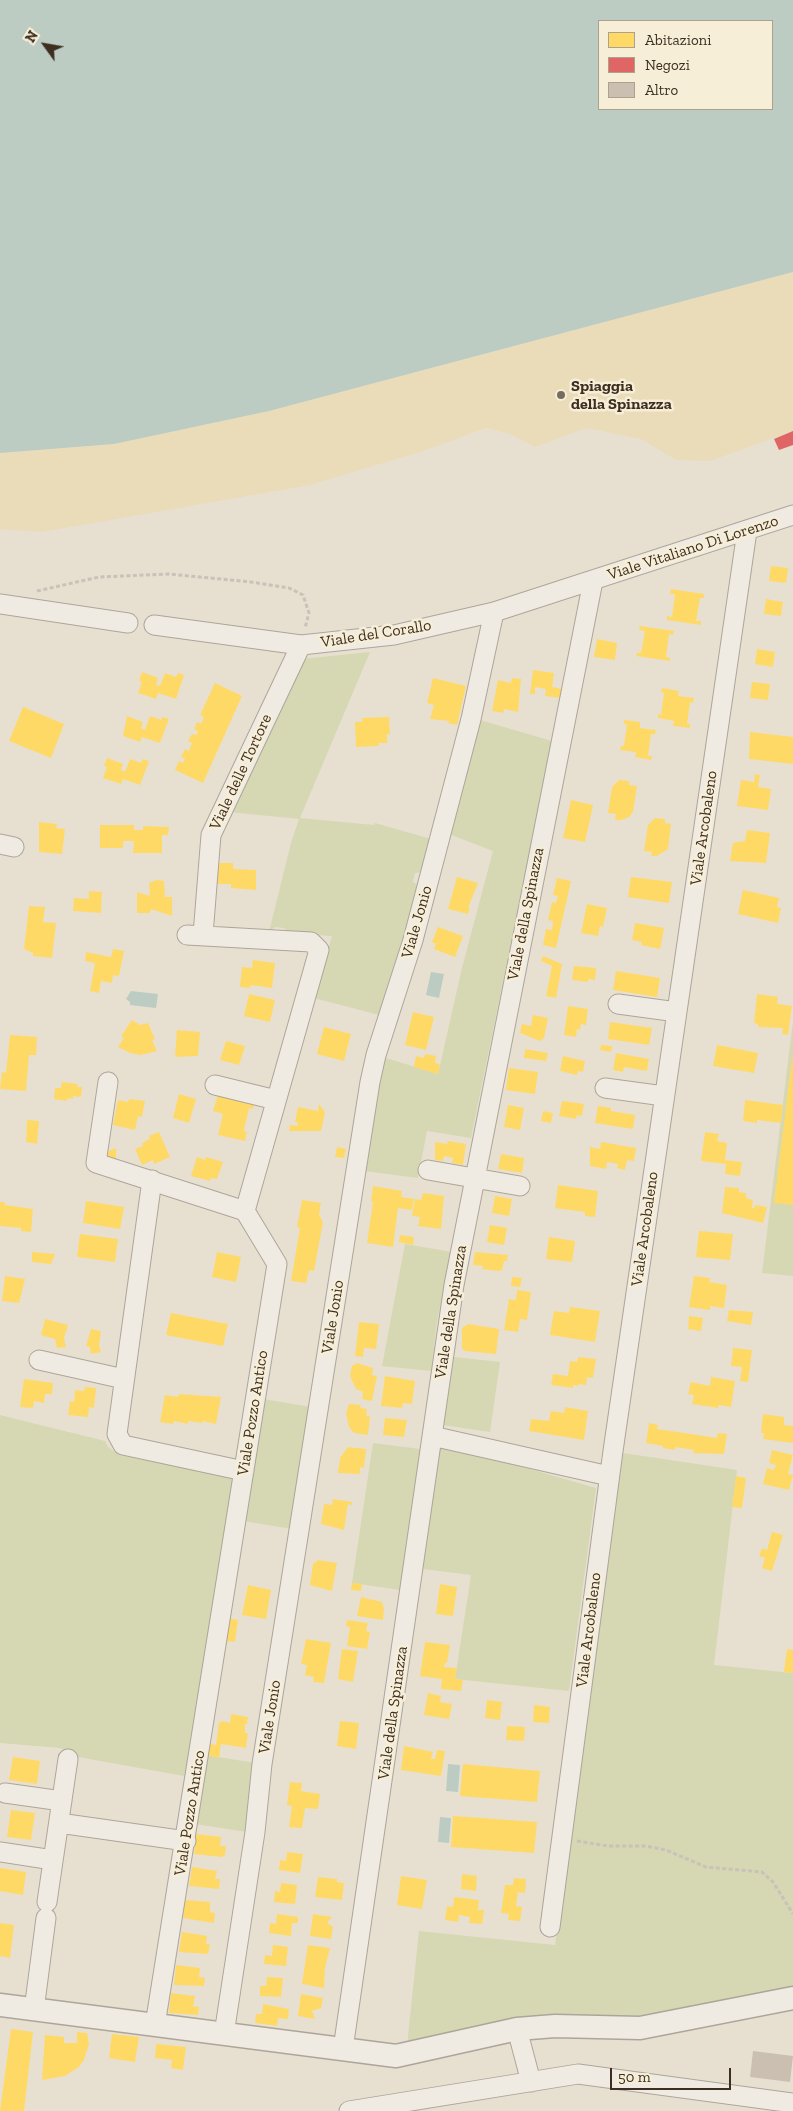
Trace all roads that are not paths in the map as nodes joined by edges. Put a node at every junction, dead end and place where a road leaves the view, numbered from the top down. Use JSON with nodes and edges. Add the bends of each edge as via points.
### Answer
{"nodes":[{"id":1,"x":793,"y":515,"type":"edge"},
{"id":2,"x":747,"y":531,"type":"junction"},
{"id":3,"x":593,"y":581,"type":"junction"},
{"id":4,"x":0,"y":604,"type":"edge"},
{"id":5,"x":494,"y":612,"type":"junction"},
{"id":6,"x":128,"y":623,"type":"dead end"},
{"id":7,"x":154,"y":625,"type":"dead end"},
{"id":8,"x":301,"y":645,"type":"junction"},
{"id":9,"x":618,"y":1004,"type":"dead end"},
{"id":10,"x":677,"y":1012,"type":"junction"},
{"id":11,"x":108,"y":1082,"type":"dead end"},
{"id":12,"x":215,"y":1085,"type":"dead end"},
{"id":13,"x":606,"y":1088,"type":"dead end"},
{"id":14,"x":664,"y":1096,"type":"junction"},
{"id":15,"x":276,"y":1100,"type":"junction"},
{"id":16,"x":428,"y":1170,"type":"dead end"},
{"id":17,"x":474,"y":1178,"type":"junction"},
{"id":18,"x":152,"y":1180,"type":"junction"},
{"id":19,"x":520,"y":1186,"type":"dead end"},
{"id":20,"x":244,"y":1211,"type":"junction"},
{"id":21,"x":39,"y":1360,"type":"dead end"},
{"id":22,"x":124,"y":1379,"type":"junction"},
{"id":23,"x":432,"y":1436,"type":"junction"},
{"id":24,"x":244,"y":1471,"type":"junction"},
{"id":25,"x":609,"y":1476,"type":"junction"},
{"id":26,"x":68,"y":1759,"type":"dead end"},
{"id":27,"x":5,"y":1793,"type":"dead end"},
{"id":28,"x":62,"y":1801,"type":"junction"},
{"id":29,"x":58,"y":1823,"type":"junction"},
{"id":30,"x":186,"y":1841,"type":"junction"},
{"id":31,"x":0,"y":1852,"type":"edge"},
{"id":32,"x":53,"y":1860,"type":"junction"},
{"id":33,"x":550,"y":1927,"type":"dead end"},
{"id":34,"x":793,"y":1998,"type":"edge"},
{"id":35,"x":0,"y":2005,"type":"edge"},
{"id":36,"x":34,"y":2010,"type":"junction"},
{"id":37,"x":155,"y":2025,"type":"junction"},
{"id":38,"x":518,"y":2029,"type":"junction"},
{"id":39,"x":224,"y":2034,"type":"junction"},
{"id":40,"x":343,"y":2049,"type":"junction"},
{"id":41,"x":531,"y":2082,"type":"junction"},
{"id":42,"x":793,"y":2103,"type":"edge"},
{"id":43,"x":427,"y":2104,"type":"edge"},
{"id":44,"x":349,"y":2111,"type":"edge"}],
"edges":[{"from":1,"to":2,"type":"street","name":"Viale Vitaliano Di Lorenzo"},
{"from":2,"to":3,"type":"street","name":"Viale Vitaliano Di Lorenzo"},
{"from":2,"to":10,"type":"street","name":"Viale Arcobaleno"},
{"from":3,"to":5,"type":"street","name":"Viale del Corallo"},
{"from":3,"to":17,"type":"street","name":"Viale della Spinazza"},
{"from":4,"to":6,"type":"street"},
{"from":5,"to":8,"type":"street","name":"Viale del Corallo","via":[[394,635]]},
{"from":5,"to":39,"type":"street","name":"Viale Jonio","via":[[471,719],[414,940],[370,1082],[262,1764],[255,1832]]},
{"from":7,"to":8,"type":"street","name":"Viale del Corallo"},
{"from":8,"to":15,"type":"street","name":"Viale delle Tortore","via":[[211,835],[195,935],[311,942],[319,950]]},
{"from":9,"to":10,"type":"street"},
{"from":10,"to":14,"type":"street","name":"Viale Arcobaleno"},
{"from":11,"to":18,"type":"street","via":[[96,1163]]},
{"from":12,"to":15,"type":"street"},
{"from":13,"to":14,"type":"street"},
{"from":14,"to":25,"type":"street","name":"Viale Arcobaleno"},
{"from":15,"to":20,"type":"street"},
{"from":16,"to":17,"type":"street"},
{"from":17,"to":19,"type":"street"},
{"from":17,"to":23,"type":"street","name":"Viale della Spinazza","via":[[454,1285]]},
{"from":18,"to":20,"type":"street"},
{"from":18,"to":22,"type":"street"},
{"from":20,"to":24,"type":"street","name":"Viale Pozzo Antico","via":[[277,1264]]},
{"from":21,"to":22,"type":"street"},
{"from":22,"to":24,"type":"street","via":[[117,1434],[123,1445]]},
{"from":23,"to":25,"type":"street"},
{"from":23,"to":40,"type":"street","name":"Viale della Spinazza"},
{"from":24,"to":30,"type":"street","name":"Viale Pozzo Antico"},
{"from":25,"to":33,"type":"street","name":"Viale Arcobaleno"},
{"from":26,"to":28,"type":"street"},
{"from":27,"to":28,"type":"street"},
{"from":28,"to":29,"type":"street"},
{"from":29,"to":30,"type":"street"},
{"from":29,"to":32,"type":"street"},
{"from":30,"to":37,"type":"street","name":"Viale Pozzo Antico"},
{"from":31,"to":32,"type":"street"},
{"from":32,"to":36,"type":"street"},
{"from":34,"to":38,"type":"street","via":[[640,2028],[555,2026]]},
{"from":35,"to":36,"type":"street"},
{"from":36,"to":37,"type":"street"},
{"from":37,"to":39,"type":"street"},
{"from":38,"to":40,"type":"street","via":[[396,2056]]},
{"from":38,"to":41,"type":"street"},
{"from":39,"to":40,"type":"street"},
{"from":41,"to":42,"type":"street","via":[[578,2074]]},
{"from":41,"to":43,"type":"street","via":[[456,2095]]},
{"from":43,"to":44,"type":"street"}]}
